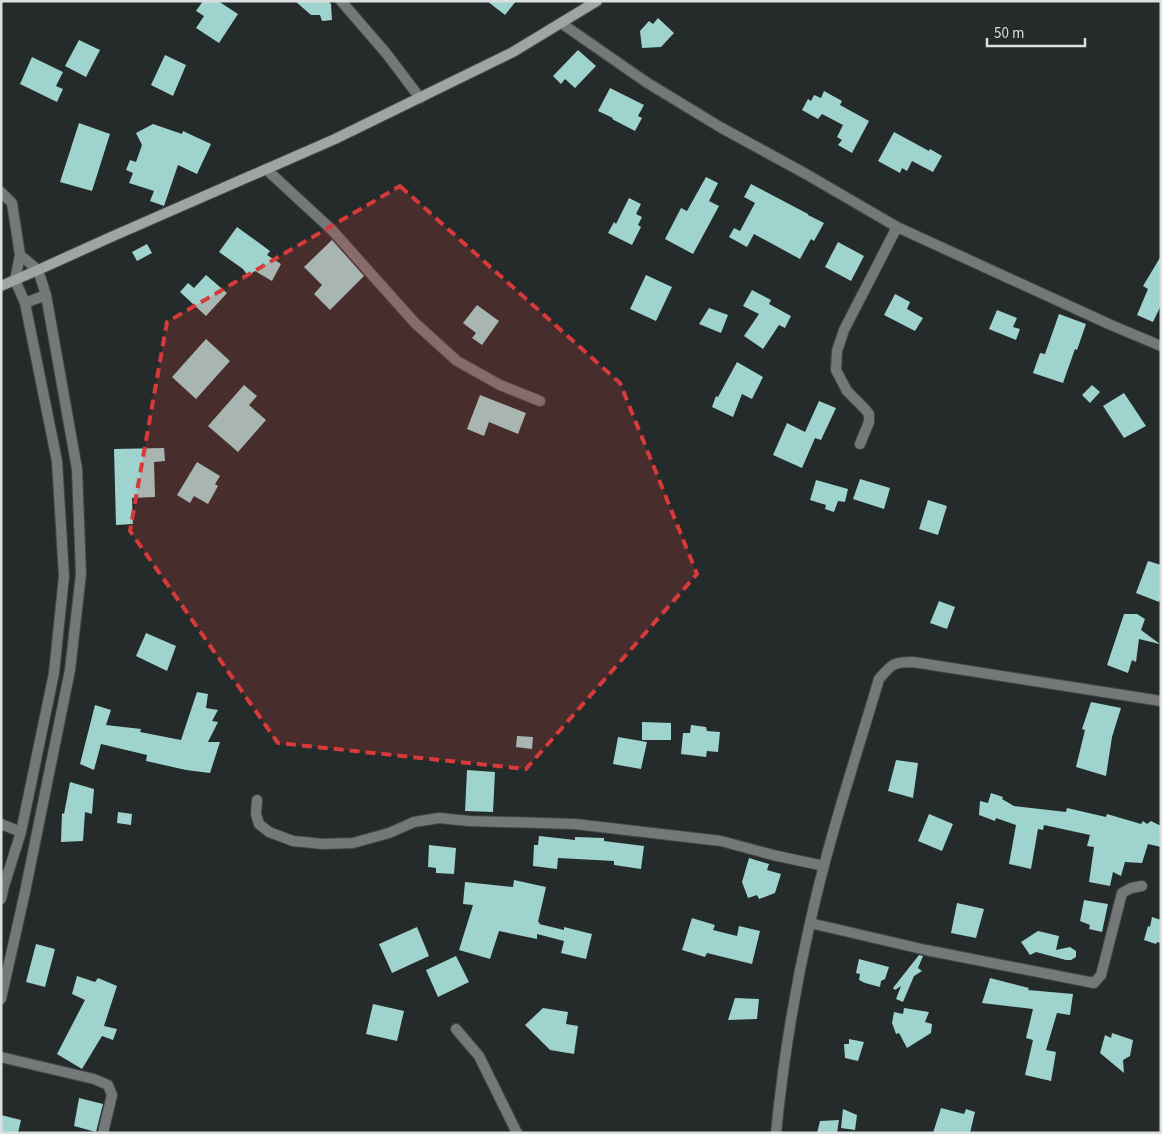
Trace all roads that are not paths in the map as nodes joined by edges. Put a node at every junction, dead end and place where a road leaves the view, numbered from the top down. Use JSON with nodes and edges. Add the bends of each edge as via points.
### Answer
{"nodes":[{"id":1,"x":341,"y":1,"type":"edge"},
{"id":2,"x":597,"y":1,"type":"edge"},
{"id":3,"x":561,"y":23,"type":"junction"},
{"id":4,"x":420,"y":98,"type":"junction"},
{"id":5,"x":266,"y":169,"type":"junction"},
{"id":6,"x":1,"y":192,"type":"edge"},
{"id":7,"x":897,"y":227,"type":"junction"},
{"id":8,"x":20,"y":255,"type":"junction"},
{"id":9,"x":38,"y":270,"type":"junction"},
{"id":10,"x":15,"y":280,"type":"junction"},
{"id":11,"x":1,"y":286,"type":"edge"},
{"id":12,"x":46,"y":295,"type":"junction"},
{"id":13,"x":25,"y":304,"type":"junction"},
{"id":14,"x":1161,"y":346,"type":"edge"},
{"id":15,"x":540,"y":401,"type":"dead end"},
{"id":16,"x":860,"y":444,"type":"dead end"},
{"id":17,"x":1161,"y":702,"type":"edge"},
{"id":18,"x":257,"y":800,"type":"dead end"},
{"id":19,"x":1,"y":824,"type":"edge"},
{"id":20,"x":21,"y":832,"type":"junction"},
{"id":21,"x":824,"y":866,"type":"junction"},
{"id":22,"x":1142,"y":886,"type":"dead end"},
{"id":23,"x":1,"y":899,"type":"edge"},
{"id":24,"x":810,"y":923,"type":"junction"},
{"id":25,"x":1,"y":999,"type":"edge"},
{"id":26,"x":456,"y":1029,"type":"dead end"},
{"id":27,"x":1,"y":1057,"type":"edge"},
{"id":28,"x":103,"y":1133,"type":"edge"},
{"id":29,"x":516,"y":1133,"type":"edge"},
{"id":30,"x":776,"y":1133,"type":"edge"}],
"edges":[{"from":1,"to":4,"type":"street"},
{"from":2,"to":3,"type":"street"},
{"from":3,"to":4,"type":"street","via":[[513,52]]},
{"from":3,"to":7,"type":"street","via":[[646,82],[720,127]]},
{"from":4,"to":5,"type":"street","via":[[335,140]]},
{"from":5,"to":9,"type":"street"},
{"from":5,"to":15,"type":"street","via":[[332,230],[415,323],[457,361],[500,385]]},
{"from":6,"to":8,"type":"street","via":[[12,203]]},
{"from":7,"to":14,"type":"street"},
{"from":7,"to":16,"type":"street","via":[[844,330],[837,351],[836,370],[847,391],[869,414]]},
{"from":8,"to":9,"type":"street"},
{"from":8,"to":10,"type":"street"},
{"from":9,"to":10,"type":"street"},
{"from":9,"to":12,"type":"street"},
{"from":10,"to":11,"type":"street"},
{"from":10,"to":13,"type":"street"},
{"from":12,"to":13,"type":"street"},
{"from":12,"to":25,"type":"street","via":[[77,469],[82,574],[70,670],[26,892]]},
{"from":13,"to":20,"type":"street","via":[[57,461],[64,576],[54,673]]},
{"from":17,"to":21,"type":"street","via":[[897,662],[879,679]]},
{"from":18,"to":21,"type":"street","via":[[259,824],[269,832],[293,841],[353,843],[414,822],[439,818],[575,824],[721,841]]},
{"from":19,"to":20,"type":"street"},
{"from":20,"to":23,"type":"street"},
{"from":21,"to":24,"type":"street"},
{"from":22,"to":24,"type":"street","via":[[1122,893],[1101,975],[1094,982],[926,950]]},
{"from":24,"to":30,"type":"street","via":[[791,1011]]},
{"from":26,"to":29,"type":"street","via":[[479,1056]]},
{"from":27,"to":28,"type":"street","via":[[94,1079],[108,1086],[112,1095]]}]}
